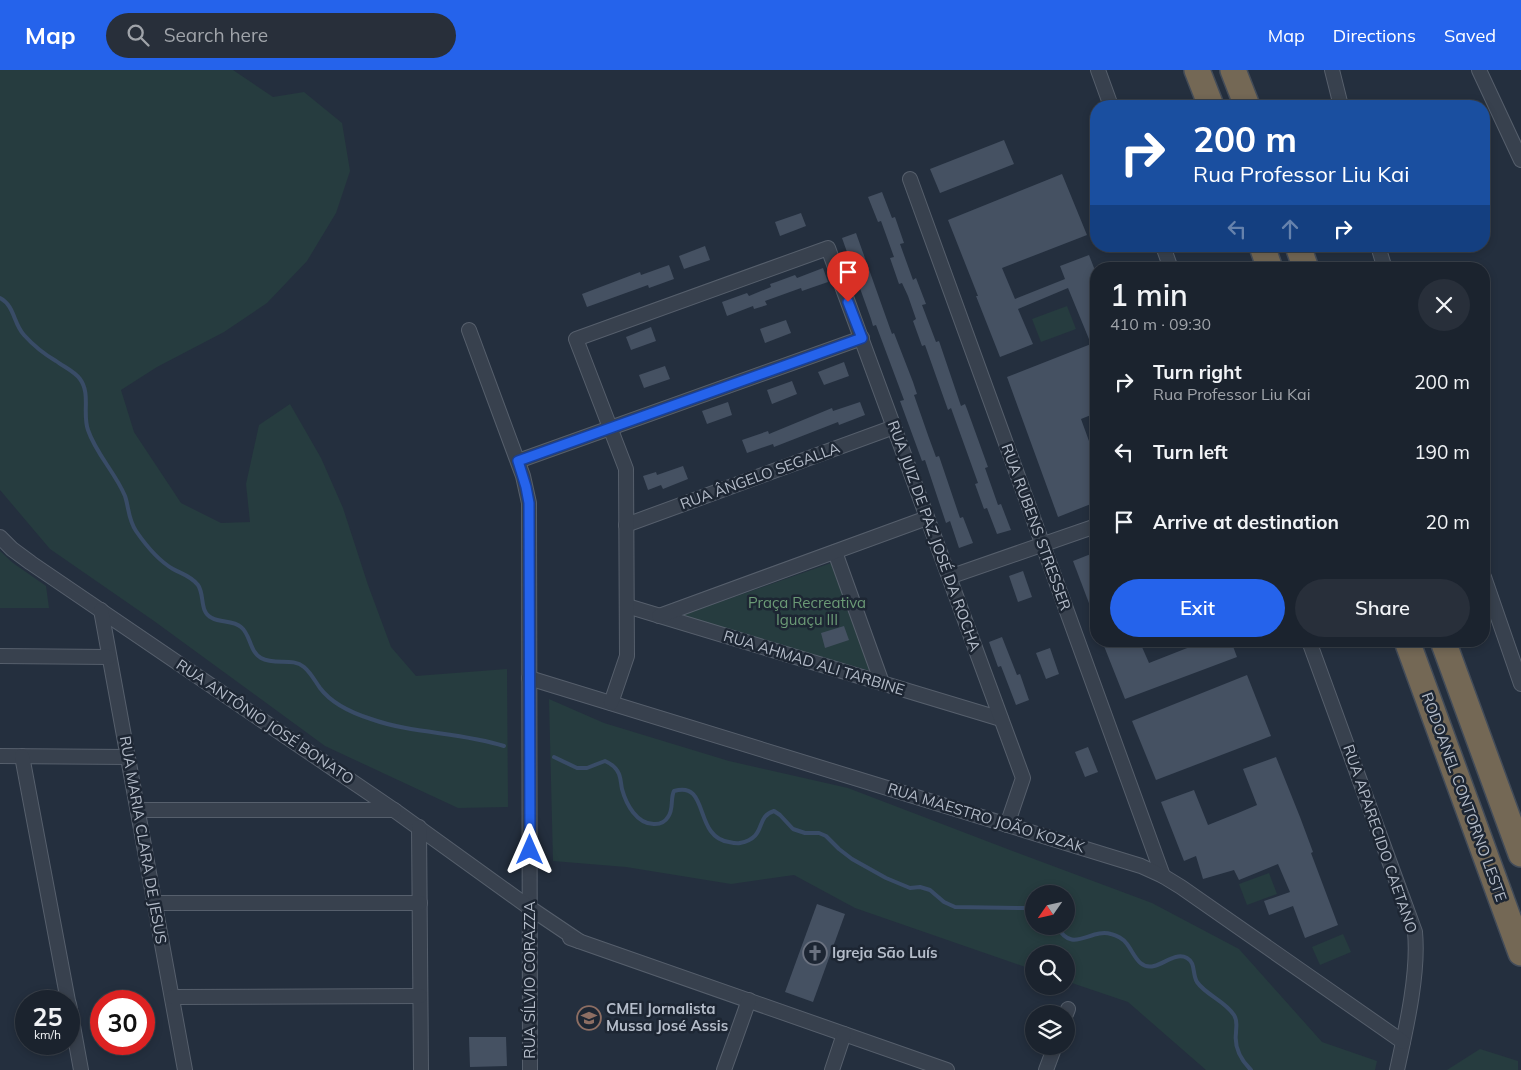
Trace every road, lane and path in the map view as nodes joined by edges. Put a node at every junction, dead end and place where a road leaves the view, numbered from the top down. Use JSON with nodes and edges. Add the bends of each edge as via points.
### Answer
{"nodes":[{"id":1,"x":1098,"y":70,"type":"edge"},
{"id":2,"x":1197,"y":70,"type":"edge"},
{"id":3,"x":1233,"y":70,"type":"edge"},
{"id":4,"x":1332,"y":70,"type":"edge"},
{"id":5,"x":1480,"y":70,"type":"edge"},
{"id":6,"x":1110,"y":100,"type":"edge"},
{"id":7,"x":1209,"y":100,"type":"edge"},
{"id":8,"x":1245,"y":100,"type":"edge"},
{"id":9,"x":1340,"y":100,"type":"edge"},
{"id":10,"x":1521,"y":160,"type":"edge"},
{"id":11,"x":910,"y":179,"type":"dead end"},
{"id":12,"x":469,"y":330,"type":"dead end"},
{"id":13,"x":862,"y":338,"type":"junction"},
{"id":14,"x":894,"y":427,"type":"junction"},
{"id":15,"x":610,"y":428,"type":"junction"},
{"id":16,"x":518,"y":461,"type":"junction"},
{"id":17,"x":928,"y":518,"type":"junction"},
{"id":18,"x":626,"y":525,"type":"junction"},
{"id":19,"x":1090,"y":528,"type":"edge"},
{"id":20,"x":0,"y":537,"type":"edge"},
{"id":21,"x":1042,"y":545,"type":"junction"},
{"id":22,"x":835,"y":552,"type":"junction"},
{"id":23,"x":949,"y":577,"type":"junction"},
{"id":24,"x":1490,"y":594,"type":"edge"},
{"id":25,"x":627,"y":606,"type":"junction"},
{"id":26,"x":101,"y":610,"type":"junction"},
{"id":27,"x":659,"y":616,"type":"junction"},
{"id":28,"x":1311,"y":647,"type":"edge"},
{"id":29,"x":1409,"y":647,"type":"edge"},
{"id":30,"x":1445,"y":647,"type":"edge"},
{"id":31,"x":0,"y":656,"type":"edge"},
{"id":32,"x":110,"y":657,"type":"junction"},
{"id":33,"x":530,"y":678,"type":"junction"},
{"id":34,"x":882,"y":683,"type":"junction"},
{"id":35,"x":1521,"y":684,"type":"edge"},
{"id":36,"x":610,"y":703,"type":"junction"},
{"id":37,"x":1001,"y":719,"type":"junction"},
{"id":38,"x":0,"y":756,"type":"edge"},
{"id":39,"x":22,"y":756,"type":"junction"},
{"id":40,"x":128,"y":758,"type":"junction"},
{"id":41,"x":1500,"y":796,"type":"junction"},
{"id":42,"x":138,"y":810,"type":"junction"},
{"id":43,"x":394,"y":810,"type":"junction"},
{"id":44,"x":1007,"y":825,"type":"junction"},
{"id":45,"x":419,"y":827,"type":"junction"},
{"id":46,"x":1521,"y":827,"type":"edge"},
{"id":47,"x":1521,"y":854,"type":"edge"},
{"id":48,"x":1163,"y":876,"type":"junction"},
{"id":49,"x":155,"y":903,"type":"junction"},
{"id":50,"x":420,"y":903,"type":"junction"},
{"id":51,"x":530,"y":908,"type":"junction"},
{"id":52,"x":1521,"y":953,"type":"edge"},
{"id":53,"x":66,"y":990,"type":"edge"},
{"id":54,"x":420,"y":996,"type":"junction"},
{"id":55,"x":172,"y":997,"type":"junction"},
{"id":56,"x":749,"y":1000,"type":"junction"},
{"id":57,"x":844,"y":1034,"type":"junction"},
{"id":58,"x":1403,"y":1042,"type":"junction"},
{"id":59,"x":78,"y":1055,"type":"edge"},
{"id":60,"x":1051,"y":1055,"type":"edge"},
{"id":61,"x":940,"y":1069,"type":"edge"},
{"id":62,"x":81,"y":1070,"type":"edge"},
{"id":63,"x":185,"y":1070,"type":"edge"},
{"id":64,"x":421,"y":1070,"type":"edge"},
{"id":65,"x":530,"y":1070,"type":"edge"},
{"id":66,"x":724,"y":1070,"type":"edge"},
{"id":67,"x":832,"y":1070,"type":"edge"},
{"id":68,"x":1046,"y":1070,"type":"edge"},
{"id":69,"x":1397,"y":1070,"type":"edge"}],
"edges":[{"from":1,"to":6,"type":"street"},
{"from":2,"to":7,"type":"highway"},
{"from":3,"to":8,"type":"highway"},
{"from":4,"to":9,"type":"street"},
{"from":5,"to":10,"type":"street"},
{"from":11,"to":21,"type":"street","name":"RUA RUBENS STRESSER"},
{"from":12,"to":16,"type":"street","name":"RUA SÍLVIO CORAZZA"},
{"from":13,"to":14,"type":"street","name":"RUA JUIZ DE PAZ JOSÉ DA ROCHA"},
{"from":13,"to":15,"type":"street"},
{"from":13,"to":15,"type":"street","name":"RUA JUIZ DE PAZ JOSÉ DA ROCHA","via":[[828,248],[576,338]]},
{"from":14,"to":17,"type":"street","name":"RUA JUIZ DE PAZ JOSÉ DA ROCHA"},
{"from":14,"to":18,"type":"street","name":"RUA ÂNGELO SEGALLA"},
{"from":15,"to":16,"type":"street"},
{"from":15,"to":18,"type":"street","via":[[626,469]]},
{"from":16,"to":33,"type":"street","name":"RUA SÍLVIO CORAZZA","via":[[529,503]]},
{"from":17,"to":22,"type":"street"},
{"from":17,"to":23,"type":"street","name":"RUA JUIZ DE PAZ JOSÉ DA ROCHA"},
{"from":18,"to":25,"type":"street"},
{"from":19,"to":21,"type":"street"},
{"from":20,"to":26,"type":"street","name":"RUA ANTÔNIO JOSÉ BONATO","via":[[12,550]]},
{"from":21,"to":23,"type":"street"},
{"from":21,"to":48,"type":"street","name":"RUA RUBENS STRESSER"},
{"from":22,"to":27,"type":"street"},
{"from":22,"to":34,"type":"street"},
{"from":23,"to":37,"type":"street","name":"RUA JUIZ DE PAZ JOSÉ DA ROCHA"},
{"from":24,"to":35,"type":"street"},
{"from":25,"to":27,"type":"street","name":"RUA AHMAD ALI TARBINE"},
{"from":25,"to":36,"type":"street","via":[[627,656]]},
{"from":26,"to":32,"type":"street","name":"RUA MARIA CLARA DE JESUS"},
{"from":26,"to":43,"type":"street","name":"RUA ANTÔNIO JOSÉ BONATO"},
{"from":27,"to":34,"type":"street","name":"RUA AHMAD ALI TARBINE"},
{"from":28,"to":58,"type":"street","name":"RUA APARECIDO CAETANO","via":[[1415,932],[1415,969]]},
{"from":29,"to":52,"type":"highway","name":"RODOANEL CONTORNO LESTE"},
{"from":30,"to":41,"type":"highway"},
{"from":31,"to":32,"type":"street"},
{"from":32,"to":40,"type":"street","name":"RUA MARIA CLARA DE JESUS"},
{"from":33,"to":36,"type":"street","name":"RUA MAESTRO JOÃO KOZAK"},
{"from":33,"to":51,"type":"street","name":"RUA SÍLVIO CORAZZA"},
{"from":34,"to":37,"type":"street","name":"RUA AHMAD ALI TARBINE"},
{"from":36,"to":44,"type":"street","name":"RUA MAESTRO JOÃO KOZAK"},
{"from":37,"to":44,"type":"street","name":"RUA JUIZ DE PAZ JOSÉ DA ROCHA","via":[[1023,778]]},
{"from":38,"to":39,"type":"street"},
{"from":39,"to":40,"type":"street"},
{"from":39,"to":53,"type":"street"},
{"from":40,"to":42,"type":"street","name":"RUA MARIA CLARA DE JESUS"},
{"from":41,"to":46,"type":"highway"},
{"from":41,"to":47,"type":"highway"},
{"from":42,"to":43,"type":"street"},
{"from":42,"to":49,"type":"street","name":"RUA MARIA CLARA DE JESUS"},
{"from":43,"to":45,"type":"street","name":"RUA ANTÔNIO JOSÉ BONATO"},
{"from":44,"to":48,"type":"street","name":"RUA MAESTRO JOÃO KOZAK","via":[[1124,860]]},
{"from":45,"to":50,"type":"street"},
{"from":45,"to":51,"type":"street","name":"RUA ANTÔNIO JOSÉ BONATO"},
{"from":48,"to":58,"type":"street","name":"RUA MAESTRO JOÃO KOZAK"},
{"from":49,"to":50,"type":"street"},
{"from":49,"to":55,"type":"street","name":"RUA MARIA CLARA DE JESUS"},
{"from":50,"to":54,"type":"street"},
{"from":51,"to":56,"type":"street","name":"RUA ANTÔNIO JOSÉ BONATO","via":[[578,941]]},
{"from":51,"to":65,"type":"street","name":"RUA SÍLVIO CORAZZA"},
{"from":54,"to":55,"type":"street"},
{"from":54,"to":64,"type":"street"},
{"from":55,"to":63,"type":"street","name":"RUA MARIA CLARA DE JESUS"},
{"from":56,"to":57,"type":"street","name":"RUA ANTÔNIO JOSÉ BONATO"},
{"from":56,"to":66,"type":"street"},
{"from":57,"to":61,"type":"street","name":"RUA ANTÔNIO JOSÉ BONATO"},
{"from":57,"to":67,"type":"street"},
{"from":58,"to":69,"type":"street","name":"RUA APARECIDO CAETANO"},
{"from":59,"to":62,"type":"street"},
{"from":60,"to":68,"type":"street"}]}
